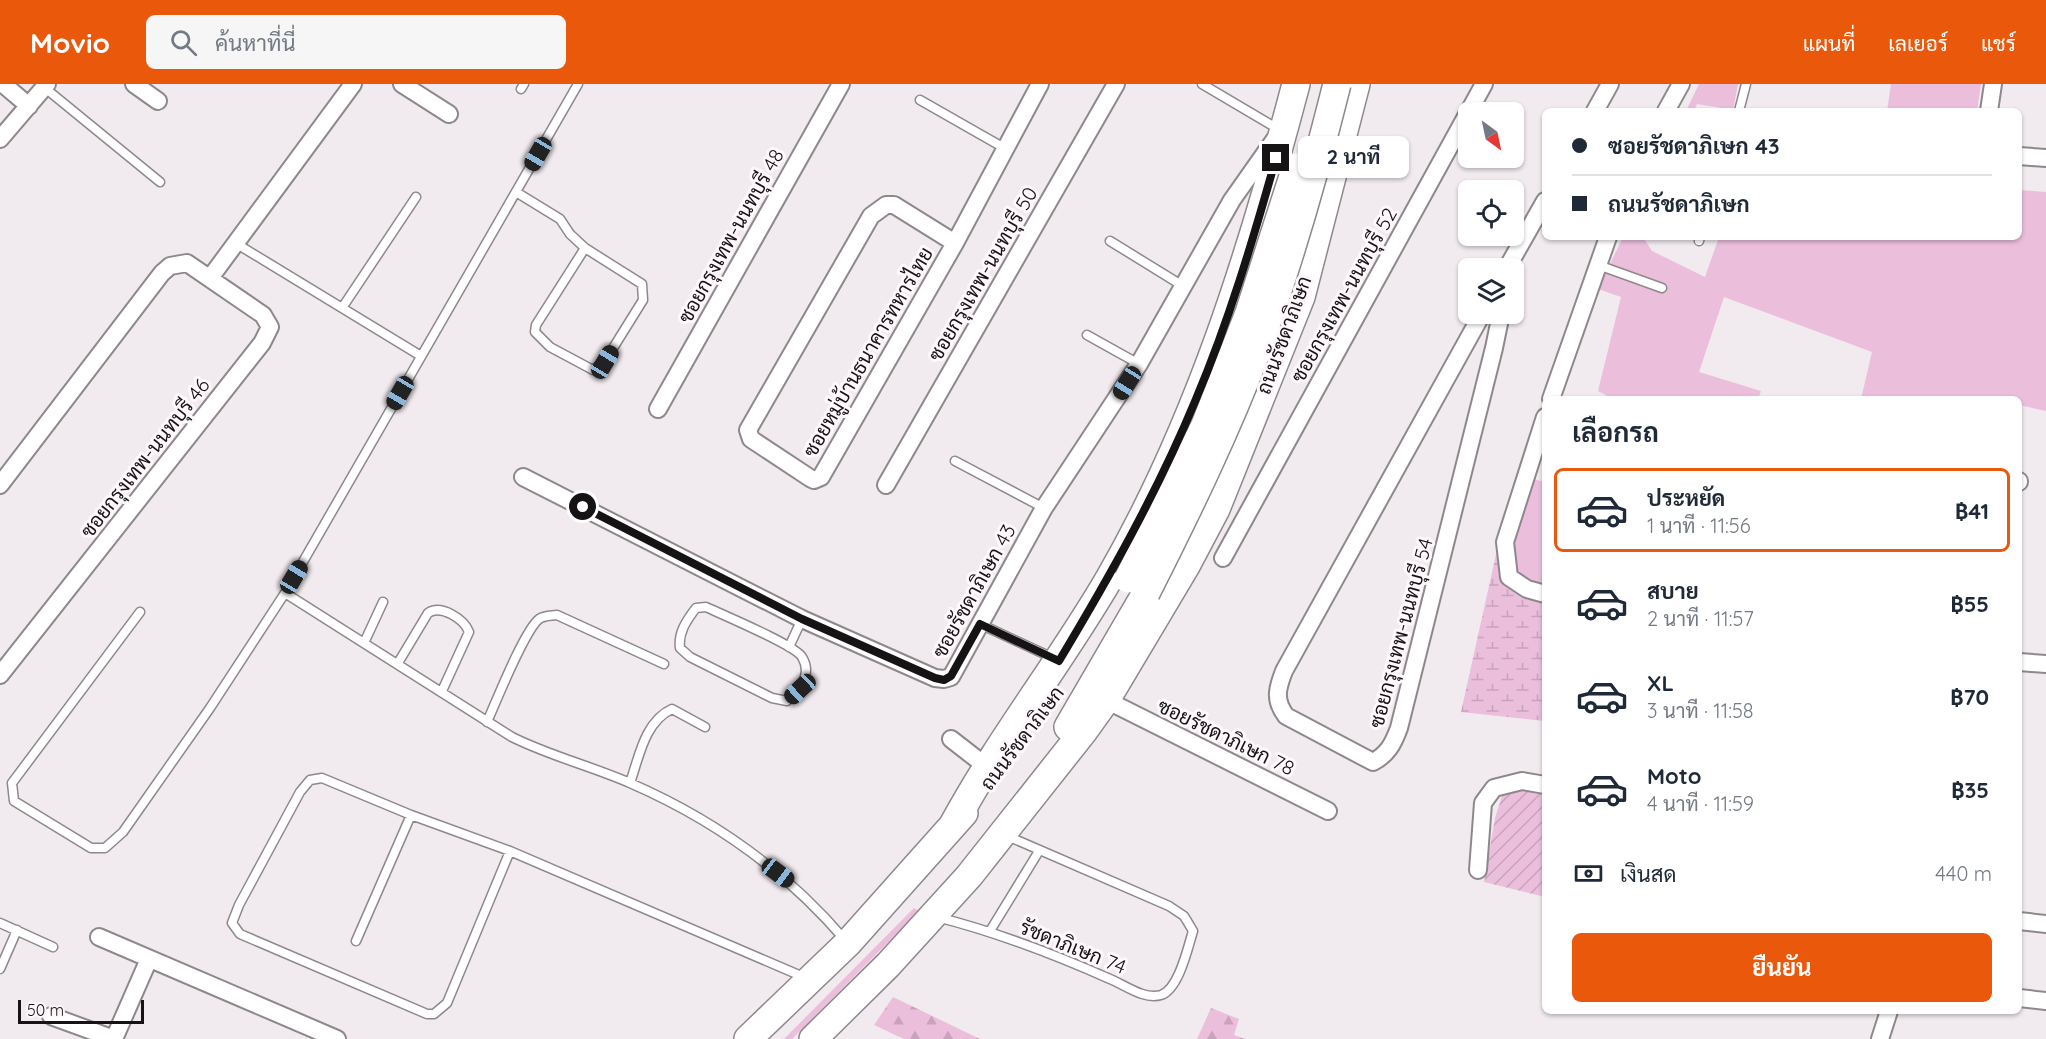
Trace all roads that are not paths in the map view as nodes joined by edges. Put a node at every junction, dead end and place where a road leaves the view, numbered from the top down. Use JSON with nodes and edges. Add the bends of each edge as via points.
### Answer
{"nodes":[{"id":1,"x":3,"y":84,"type":"edge"},
{"id":2,"x":134,"y":84,"type":"edge"},
{"id":3,"x":353,"y":84,"type":"edge"},
{"id":4,"x":402,"y":84,"type":"edge"},
{"id":5,"x":578,"y":84,"type":"edge"},
{"id":6,"x":841,"y":84,"type":"edge"},
{"id":7,"x":1040,"y":84,"type":"edge"},
{"id":8,"x":1116,"y":84,"type":"edge"},
{"id":9,"x":1202,"y":84,"type":"edge"},
{"id":10,"x":1296,"y":84,"type":"edge"},
{"id":11,"x":1319,"y":84,"type":"edge"},
{"id":12,"x":1337,"y":84,"type":"edge"},
{"id":13,"x":1356,"y":84,"type":"edge"},
{"id":14,"x":1484,"y":84,"type":"edge"},
{"id":15,"x":1610,"y":84,"type":"edge"},
{"id":16,"x":1681,"y":84,"type":"edge"},
{"id":17,"x":1746,"y":84,"type":"edge"},
{"id":18,"x":1994,"y":84,"type":"edge"},
{"id":19,"x":46,"y":86,"type":"edge"},
{"id":20,"x":920,"y":100,"type":"dead end"},
{"id":21,"x":158,"y":101,"type":"dead end"},
{"id":22,"x":29,"y":106,"type":"junction"},
{"id":23,"x":1597,"y":108,"type":"edge"},
{"id":24,"x":1668,"y":108,"type":"edge"},
{"id":25,"x":1739,"y":108,"type":"edge"},
{"id":26,"x":1990,"y":108,"type":"edge"},
{"id":27,"x":449,"y":114,"type":"dead end"},
{"id":28,"x":1282,"y":131,"type":"junction"},
{"id":29,"x":0,"y":139,"type":"edge"},
{"id":30,"x":1006,"y":149,"type":"junction"},
{"id":31,"x":1339,"y":149,"type":"junction"},
{"id":32,"x":2022,"y":156,"type":"edge"},
{"id":33,"x":2046,"y":158,"type":"edge"},
{"id":34,"x":160,"y":182,"type":"dead end"},
{"id":35,"x":516,"y":192,"type":"junction"},
{"id":36,"x":416,"y":197,"type":"dead end"},
{"id":37,"x":1542,"y":206,"type":"edge"},
{"id":38,"x":1607,"y":240,"type":"edge"},
{"id":39,"x":1110,"y":241,"type":"dead end"},
{"id":40,"x":955,"y":243,"type":"junction"},
{"id":41,"x":237,"y":244,"type":"junction"},
{"id":42,"x":585,"y":248,"type":"junction"},
{"id":43,"x":1513,"y":258,"type":"edge"},
{"id":44,"x":1598,"y":265,"type":"junction"},
{"id":45,"x":210,"y":278,"type":"junction"},
{"id":46,"x":1183,"y":286,"type":"junction"},
{"id":47,"x":1662,"y":288,"type":"dead end"},
{"id":48,"x":342,"y":308,"type":"junction"},
{"id":49,"x":1476,"y":324,"type":"edge"},
{"id":50,"x":1499,"y":324,"type":"edge"},
{"id":51,"x":1087,"y":335,"type":"dead end"},
{"id":52,"x":421,"y":356,"type":"junction"},
{"id":53,"x":1139,"y":364,"type":"junction"},
{"id":54,"x":1552,"y":396,"type":"edge"},
{"id":55,"x":658,"y":409,"type":"dead end"},
{"id":56,"x":1542,"y":426,"type":"edge"},
{"id":57,"x":955,"y":461,"type":"dead end"},
{"id":58,"x":523,"y":477,"type":"dead end"},
{"id":59,"x":0,"y":485,"type":"edge"},
{"id":60,"x":886,"y":485,"type":"dead end"},
{"id":61,"x":1044,"y":508,"type":"junction"},
{"id":62,"x":1223,"y":558,"type":"dead end"},
{"id":63,"x":1137,"y":586,"type":"junction"},
{"id":64,"x":285,"y":593,"type":"junction"},
{"id":65,"x":1542,"y":593,"type":"edge"},
{"id":66,"x":383,"y":602,"type":"dead end"},
{"id":67,"x":140,"y":612,"type":"dead end"},
{"id":68,"x":802,"y":619,"type":"junction"},
{"id":69,"x":980,"y":624,"type":"junction"},
{"id":70,"x":364,"y":643,"type":"junction"},
{"id":71,"x":789,"y":647,"type":"junction"},
{"id":72,"x":1059,"y":661,"type":"junction"},
{"id":73,"x":2022,"y":662,"type":"edge"},
{"id":74,"x":398,"y":663,"type":"junction"},
{"id":75,"x":664,"y":664,"type":"dead end"},
{"id":76,"x":2046,"y":664,"type":"edge"},
{"id":77,"x":0,"y":675,"type":"edge"},
{"id":78,"x":442,"y":692,"type":"junction"},
{"id":79,"x":1106,"y":700,"type":"junction"},
{"id":80,"x":486,"y":723,"type":"junction"},
{"id":81,"x":705,"y":727,"type":"dead end"},
{"id":82,"x":951,"y":738,"type":"dead end"},
{"id":83,"x":987,"y":767,"type":"junction"},
{"id":84,"x":630,"y":783,"type":"junction"},
{"id":85,"x":1040,"y":783,"type":"junction"},
{"id":86,"x":1542,"y":784,"type":"edge"},
{"id":87,"x":1328,"y":811,"type":"dead end"},
{"id":88,"x":411,"y":815,"type":"junction"},
{"id":89,"x":953,"y":825,"type":"junction"},
{"id":90,"x":1002,"y":834,"type":"junction"},
{"id":91,"x":510,"y":851,"type":"junction"},
{"id":92,"x":1039,"y":851,"type":"junction"},
{"id":93,"x":1478,"y":870,"type":"dead end"},
{"id":94,"x":933,"y":916,"type":"junction"},
{"id":95,"x":2022,"y":921,"type":"edge"},
{"id":96,"x":0,"y":923,"type":"edge"},
{"id":97,"x":2046,"y":924,"type":"edge"},
{"id":98,"x":17,"y":930,"type":"junction"},
{"id":99,"x":990,"y":931,"type":"junction"},
{"id":100,"x":99,"y":937,"type":"dead end"},
{"id":101,"x":356,"y":941,"type":"dead end"},
{"id":102,"x":848,"y":943,"type":"junction"},
{"id":103,"x":53,"y":947,"type":"dead end"},
{"id":104,"x":149,"y":959,"type":"junction"},
{"id":105,"x":0,"y":969,"type":"edge"},
{"id":106,"x":812,"y":980,"type":"junction"},
{"id":107,"x":2022,"y":998,"type":"edge"},
{"id":108,"x":2046,"y":1001,"type":"edge"},
{"id":109,"x":1888,"y":1014,"type":"edge"},
{"id":110,"x":51,"y":1016,"type":"dead end"},
{"id":111,"x":114,"y":1039,"type":"edge"},
{"id":112,"x":337,"y":1039,"type":"edge"},
{"id":113,"x":748,"y":1039,"type":"edge"},
{"id":114,"x":813,"y":1039,"type":"edge"},
{"id":115,"x":1880,"y":1039,"type":"edge"}],
"edges":[{"from":1,"to":22,"type":"street"},
{"from":2,"to":21,"type":"street"},
{"from":3,"to":41,"type":"street"},
{"from":4,"to":27,"type":"street"},
{"from":5,"to":35,"type":"lane"},
{"from":6,"to":55,"type":"street","name":"ซอยกรุงเทพ-นนทบุรี 48"},
{"from":7,"to":30,"type":"street","name":"ซอยหมู่บ้านธนาคารทหารไทย"},
{"from":8,"to":60,"type":"street","name":"ซอยกรุงเทพ-นนทบุรี 50"},
{"from":9,"to":28,"type":"lane"},
{"from":10,"to":28,"type":"main road","name":"ถนนรัชดาภิเษก"},
{"from":11,"to":63,"type":"main road","name":"ถนนรัชดาภิเษก","bridge":true,"via":[[1270,253],[1227,371]]},
{"from":12,"to":63,"type":"main road","name":"ถนนรัชดาภิเษก","bridge":true,"via":[[1296,232],[1259,344],[1214,454]]},
{"from":13,"to":31,"type":"main road","name":"ถนนรัชดาภิเษก"},
{"from":14,"to":62,"type":"street","name":"ซอยกรุงเทพ-นนทบุรี 52"},
{"from":15,"to":23,"type":"street"},
{"from":16,"to":24,"type":"street"},
{"from":17,"to":25,"type":"lane"},
{"from":18,"to":26,"type":"street"},
{"from":19,"to":22,"type":"street"},
{"from":19,"to":34,"type":"lane"},
{"from":20,"to":30,"type":"lane"},
{"from":22,"to":29,"type":"street"},
{"from":28,"to":31,"type":"main road","via":[[1300,111],[1320,106],[1331,110],[1338,119]]},
{"from":28,"to":46,"type":"street","name":"ซอยรัชดาภิเษก 43","via":[[1232,200]]},
{"from":28,"to":72,"type":"main road","name":"ถนนรัชดาภิเษก","via":[[1238,288],[1196,399],[1110,578]]},
{"from":30,"to":40,"type":"street","name":"ซอยหมู่บ้านธนาคารทหารไทย"},
{"from":31,"to":79,"type":"main road","name":"ถนนรัชดาภิเษก","via":[[1301,297],[1216,509]]},
{"from":32,"to":33,"type":"street"},
{"from":35,"to":42,"type":"lane","via":[[560,219]]},
{"from":35,"to":52,"type":"lane"},
{"from":36,"to":48,"type":"lane"},
{"from":37,"to":43,"type":"street"},
{"from":38,"to":44,"type":"street"},
{"from":39,"to":46,"type":"lane"},
{"from":40,"to":40,"type":"street","name":"ซอยหมู่บ้านธนาคารทหารไทย","via":[[894,205],[886,205],[871,216],[747,430],[751,439],[810,478],[821,477]]},
{"from":41,"to":45,"type":"street"},
{"from":41,"to":48,"type":"lane"},
{"from":42,"to":42,"type":"lane","via":[[637,278],[644,290],[643,300],[605,362],[593,370],[539,340],[535,332]]},
{"from":44,"to":47,"type":"lane"},
{"from":44,"to":54,"type":"street"},
{"from":45,"to":59,"type":"street","name":"ซอยกรุงเทพ-นนทบุรี 46","via":[[187,262],[170,266],[162,273]]},
{"from":45,"to":77,"type":"street","name":"ซอยกรุงเทพ-นนทบุรี 46","via":[[263,315],[270,327],[262,343]]},
{"from":46,"to":53,"type":"street","name":"ซอยรัชดาภิเษก 43"},
{"from":48,"to":52,"type":"lane"},
{"from":49,"to":50,"type":"street","name":"ซอยกรุงเทพ-นนทบุรี 54","via":[[1277,690],[1278,704],[1286,716],[1373,762],[1392,747],[1400,728]]},
{"from":51,"to":53,"type":"lane"},
{"from":52,"to":64,"type":"lane"},
{"from":53,"to":61,"type":"street","name":"ซอยรัชดาภิเษก 43"},
{"from":56,"to":65,"type":"street","via":[[1504,542],[1509,577]]},
{"from":57,"to":61,"type":"lane"},
{"from":58,"to":68,"type":"street","name":"ซอยรัชดาภิเษก 43"},
{"from":61,"to":69,"type":"street","name":"ซอยรัชดาภิเษก 43"},
{"from":63,"to":85,"type":"main road","name":"ถนนรัชดาภิเษก"},
{"from":63,"to":89,"type":"main road","name":"ถนนรัชดาภิเษก","via":[[1008,760]]},
{"from":64,"to":67,"type":"lane","via":[[123,832],[105,848],[91,848],[14,801],[12,783]]},
{"from":64,"to":70,"type":"lane"},
{"from":66,"to":70,"type":"lane"},
{"from":68,"to":69,"type":"street","name":"ซอยรัชดาภิเษก 43","via":[[944,680],[951,676]]},
{"from":68,"to":71,"type":"lane"},
{"from":69,"to":72,"type":"lane"},
{"from":70,"to":74,"type":"lane"},
{"from":71,"to":71,"type":"lane","via":[[802,656],[807,672],[800,689],[787,701],[772,698],[690,657],[680,648],[678,637],[696,608],[706,608]]},
{"from":72,"to":83,"type":"main road","name":"ถนนรัชดาภิเษก"},
{"from":73,"to":76,"type":"street"},
{"from":74,"to":78,"type":"lane"},
{"from":74,"to":78,"type":"lane","via":[[428,613],[439,609],[461,621],[469,632]]},
{"from":75,"to":80,"type":"lane","via":[[557,615],[546,616],[538,620],[529,634]]},
{"from":78,"to":80,"type":"lane"},
{"from":79,"to":85,"type":"main road","name":"ถนนรัชดาภิเษก"},
{"from":79,"to":87,"type":"street","name":"ซอยรัชดาภิเษก 78"},
{"from":80,"to":84,"type":"lane","via":[[545,753]]},
{"from":81,"to":84,"type":"lane","via":[[672,709],[660,714],[650,729]]},
{"from":82,"to":83,"type":"street"},
{"from":83,"to":89,"type":"main road","name":"ถนนรัชดาภิเษก"},
{"from":84,"to":102,"type":"lane","via":[[705,821],[766,864],[815,904]]},
{"from":85,"to":90,"type":"main road","name":"ถนนรัชดาภิเษก"},
{"from":86,"to":93,"type":"street","via":[[1522,781],[1494,788],[1484,803]]},
{"from":88,"to":91,"type":"lane"},
{"from":88,"to":91,"type":"lane","via":[[327,779],[310,780],[239,905],[234,928],[251,939],[434,1014],[447,1003]]},
{"from":88,"to":101,"type":"lane"},
{"from":89,"to":102,"type":"main road","name":"ถนนรัชดาภิเษก"},
{"from":90,"to":92,"type":"lane","name":"รัชดาภิเษก 74"},
{"from":90,"to":94,"type":"main road","name":"ถนนรัชดาภิเษก"},
{"from":91,"to":106,"type":"lane"},
{"from":92,"to":99,"type":"lane"},
{"from":92,"to":99,"type":"lane","name":"รัชดาภิเษก 74","via":[[1185,916],[1193,931],[1184,963],[1163,995],[1149,997]]},
{"from":94,"to":99,"type":"lane","name":"รัชดาภิเษก 74"},
{"from":94,"to":114,"type":"main road","name":"ถนนรัชดาภิเษก"},
{"from":95,"to":97,"type":"street"},
{"from":96,"to":98,"type":"lane"},
{"from":98,"to":103,"type":"lane"},
{"from":98,"to":105,"type":"lane"},
{"from":100,"to":104,"type":"street"},
{"from":102,"to":106,"type":"main road","name":"ถนนรัชดาภิเษก"},
{"from":104,"to":111,"type":"street"},
{"from":104,"to":112,"type":"street"},
{"from":106,"to":113,"type":"main road","name":"ถนนรัชดาภิเษก"},
{"from":107,"to":108,"type":"street"},
{"from":109,"to":115,"type":"street"},
{"from":110,"to":111,"type":"street"}]}
